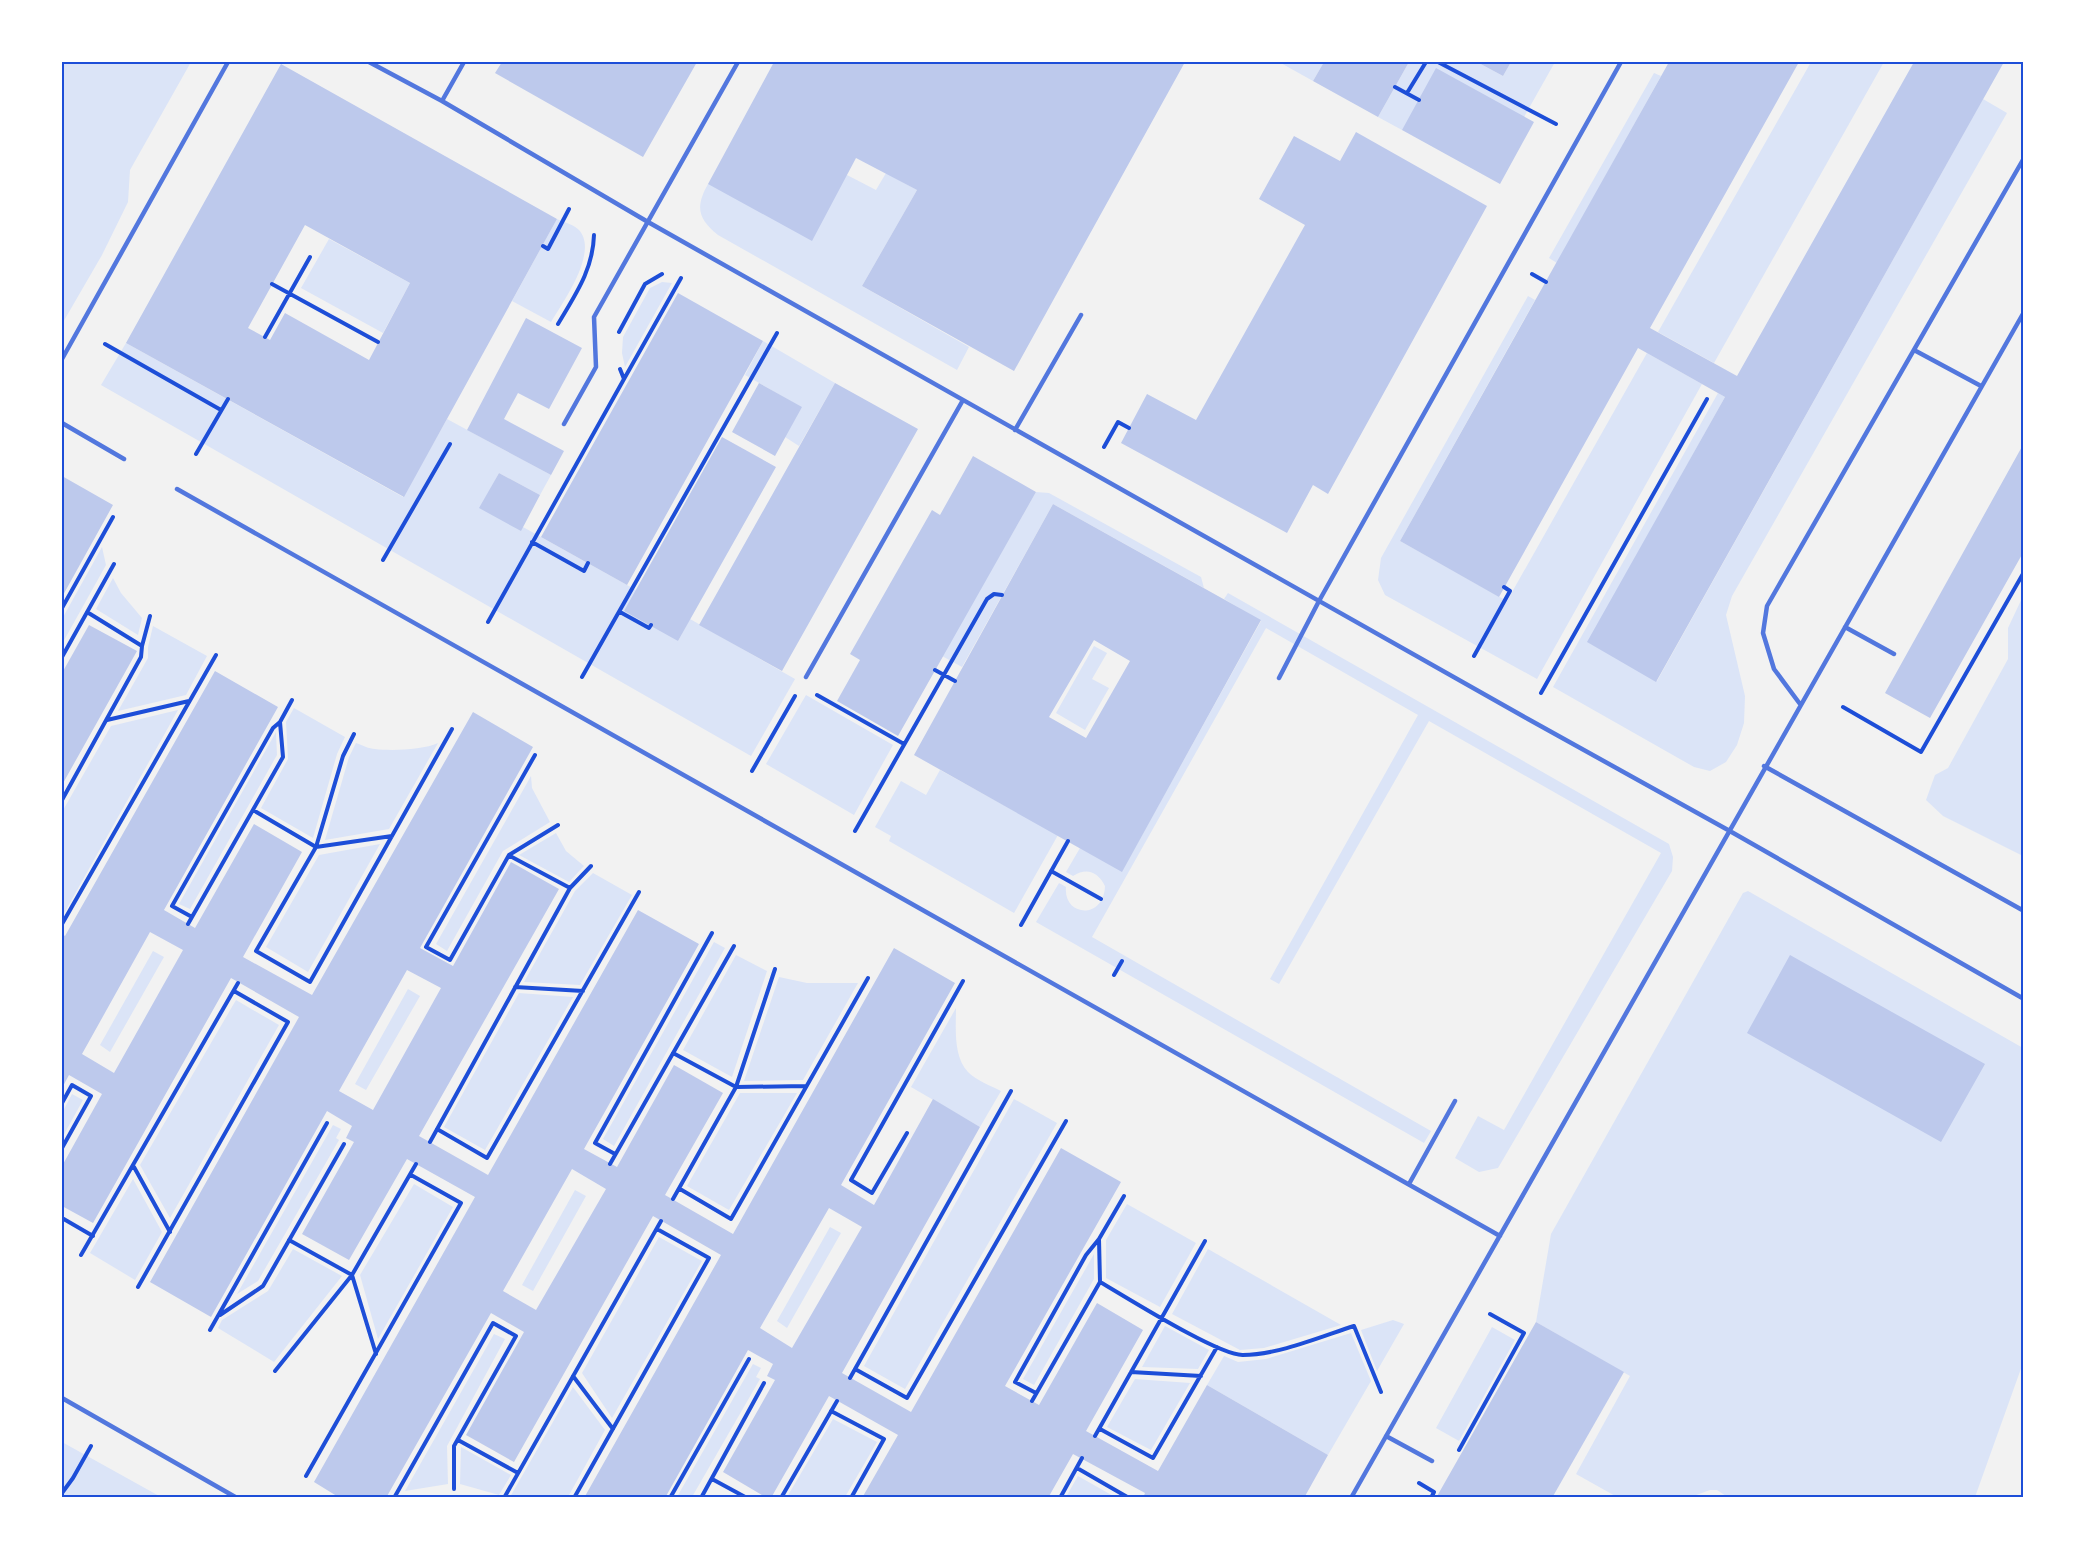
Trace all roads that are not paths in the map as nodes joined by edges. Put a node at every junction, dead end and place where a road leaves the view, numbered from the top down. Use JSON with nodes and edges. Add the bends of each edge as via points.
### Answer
{"nodes":[{"id":1,"x":228,"y":62,"type":"edge"},
{"id":2,"x":369,"y":62,"type":"edge"},
{"id":3,"x":464,"y":62,"type":"edge"},
{"id":4,"x":738,"y":62,"type":"edge"},
{"id":5,"x":1621,"y":62,"type":"edge"},
{"id":6,"x":442,"y":101,"type":"junction"},
{"id":7,"x":2024,"y":158,"type":"edge"},
{"id":8,"x":648,"y":222,"type":"junction"},
{"id":9,"x":2024,"y":312,"type":"edge"},
{"id":10,"x":1081,"y":315,"type":"dead end"},
{"id":11,"x":1914,"y":350,"type":"junction"},
{"id":12,"x":62,"y":359,"type":"edge"},
{"id":13,"x":1981,"y":386,"type":"junction"},
{"id":14,"x":963,"y":399,"type":"junction"},
{"id":15,"x":62,"y":423,"type":"edge"},
{"id":16,"x":564,"y":424,"type":"dead end"},
{"id":17,"x":1015,"y":430,"type":"junction"},
{"id":18,"x":124,"y":459,"type":"dead end"},
{"id":19,"x":177,"y":489,"type":"dead end"},
{"id":20,"x":1319,"y":601,"type":"junction"},
{"id":21,"x":1845,"y":627,"type":"junction"},
{"id":22,"x":1894,"y":654,"type":"dead end"},
{"id":23,"x":806,"y":677,"type":"road end"},
{"id":24,"x":1279,"y":678,"type":"dead end"},
{"id":25,"x":1800,"y":704,"type":"junction"},
{"id":26,"x":1764,"y":766,"type":"junction"},
{"id":27,"x":1728,"y":830,"type":"junction"},
{"id":28,"x":2024,"y":911,"type":"edge"},
{"id":29,"x":2024,"y":999,"type":"edge"},
{"id":30,"x":1455,"y":1101,"type":"dead end"},
{"id":31,"x":1409,"y":1184,"type":"junction"},
{"id":32,"x":1500,"y":1236,"type":"junction"},
{"id":33,"x":62,"y":1398,"type":"edge"},
{"id":34,"x":1386,"y":1436,"type":"junction"},
{"id":35,"x":1432,"y":1461,"type":"dead end"},
{"id":36,"x":237,"y":1497,"type":"edge"},
{"id":37,"x":1351,"y":1497,"type":"edge"}],
"edges":[{"from":1,"to":12,"type":"lane"},
{"from":2,"to":6,"type":"lane"},
{"from":3,"to":6,"type":"lane"},
{"from":4,"to":8,"type":"lane"},
{"from":5,"to":20,"type":"lane"},
{"from":6,"to":8,"type":"lane"},
{"from":7,"to":11,"type":"lane"},
{"from":8,"to":14,"type":"lane"},
{"from":8,"to":16,"type":"lane","via":[[594,317],[596,367]]},
{"from":9,"to":13,"type":"lane"},
{"from":10,"to":17,"type":"lane"},
{"from":11,"to":13,"type":"lane"},
{"from":11,"to":25,"type":"lane","via":[[1767,606],[1763,633],[1774,669]]},
{"from":13,"to":21,"type":"lane"},
{"from":14,"to":17,"type":"lane"},
{"from":14,"to":23,"type":"lane"},
{"from":15,"to":18,"type":"lane"},
{"from":17,"to":20,"type":"lane"},
{"from":19,"to":31,"type":"lane"},
{"from":20,"to":24,"type":"lane"},
{"from":20,"to":27,"type":"lane"},
{"from":21,"to":22,"type":"lane"},
{"from":21,"to":25,"type":"lane"},
{"from":25,"to":26,"type":"lane"},
{"from":26,"to":27,"type":"lane"},
{"from":26,"to":28,"type":"lane"},
{"from":27,"to":29,"type":"lane"},
{"from":27,"to":32,"type":"lane"},
{"from":30,"to":31,"type":"lane"},
{"from":31,"to":32,"type":"lane"},
{"from":32,"to":34,"type":"lane"},
{"from":33,"to":36,"type":"lane"},
{"from":34,"to":35,"type":"lane"},
{"from":34,"to":37,"type":"lane"}]}
